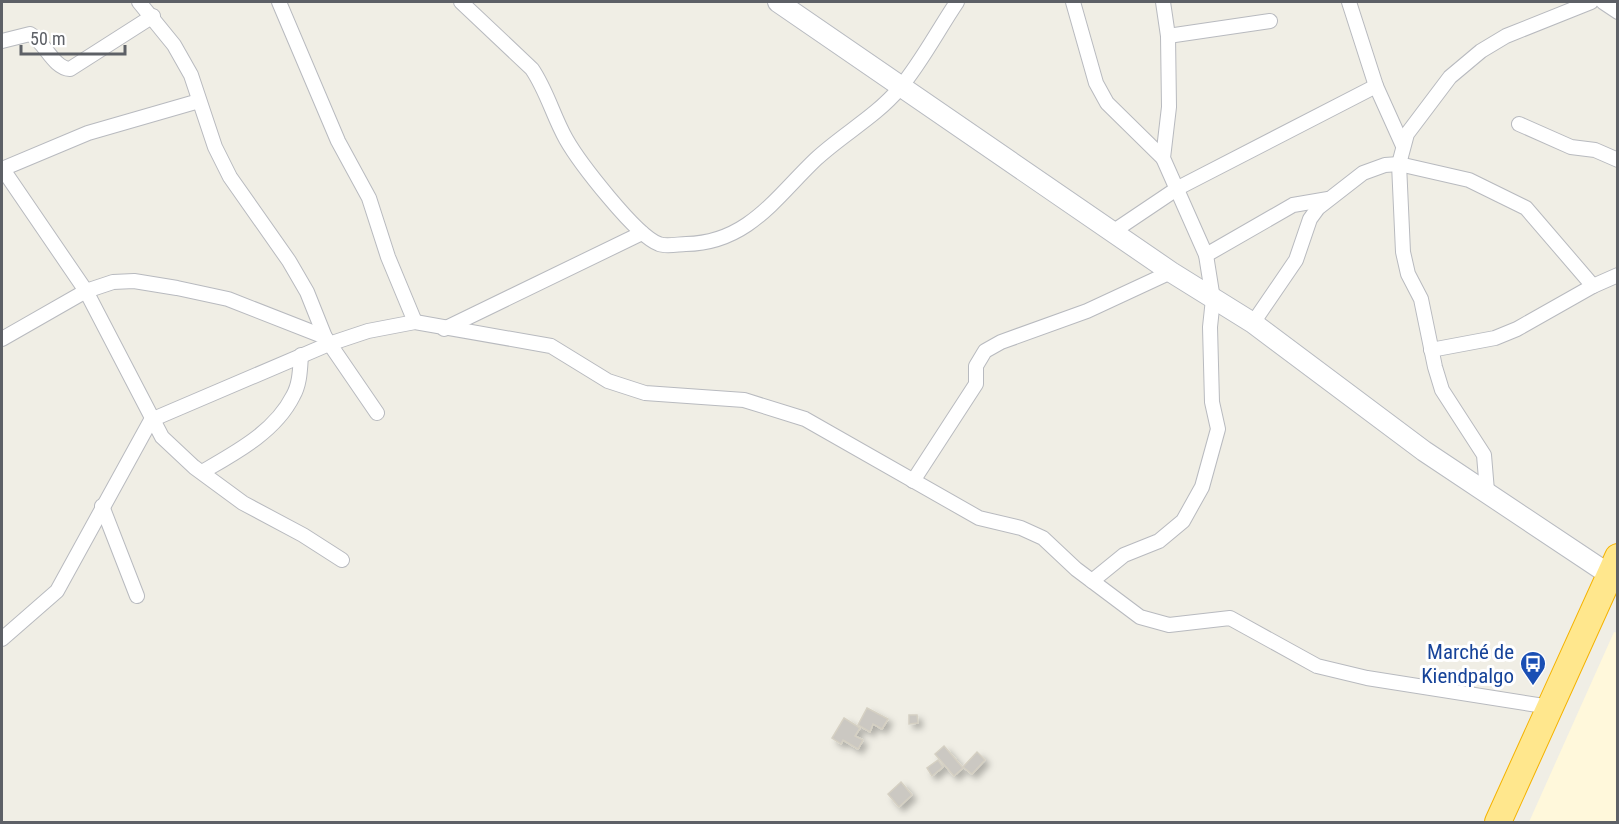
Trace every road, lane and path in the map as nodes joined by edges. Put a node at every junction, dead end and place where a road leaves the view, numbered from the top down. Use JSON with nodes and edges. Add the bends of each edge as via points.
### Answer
{"nodes":[{"id":1,"x":139,"y":2,"type":"edge"},
{"id":2,"x":279,"y":2,"type":"edge"},
{"id":3,"x":461,"y":2,"type":"edge"},
{"id":4,"x":780,"y":2,"type":"edge"},
{"id":5,"x":957,"y":2,"type":"edge"},
{"id":6,"x":1073,"y":2,"type":"edge"},
{"id":7,"x":1163,"y":2,"type":"edge"},
{"id":8,"x":1349,"y":2,"type":"edge"},
{"id":9,"x":1591,"y":2,"type":"edge"},
{"id":10,"x":1603,"y":2,"type":"edge"},
{"id":11,"x":1617,"y":12,"type":"edge"},
{"id":12,"x":153,"y":16,"type":"junction"},
{"id":13,"x":1270,"y":21,"type":"dead end"},
{"id":14,"x":1168,"y":36,"type":"junction"},
{"id":15,"x":2,"y":41,"type":"edge"},
{"id":16,"x":1376,"y":86,"type":"junction"},
{"id":17,"x":900,"y":88,"type":"junction"},
{"id":18,"x":199,"y":101,"type":"junction"},
{"id":19,"x":1519,"y":124,"type":"dead end"},
{"id":20,"x":1404,"y":146,"type":"junction"},
{"id":21,"x":1163,"y":158,"type":"junction"},
{"id":22,"x":1617,"y":160,"type":"edge"},
{"id":23,"x":1399,"y":164,"type":"junction"},
{"id":24,"x":2,"y":169,"type":"edge"},
{"id":25,"x":1178,"y":188,"type":"junction"},
{"id":26,"x":1330,"y":199,"type":"junction"},
{"id":27,"x":1114,"y":231,"type":"junction"},
{"id":28,"x":642,"y":233,"type":"junction"},
{"id":29,"x":1206,"y":255,"type":"junction"},
{"id":30,"x":1172,"y":272,"type":"junction"},
{"id":31,"x":1617,"y":275,"type":"edge"},
{"id":32,"x":1593,"y":286,"type":"junction"},
{"id":33,"x":86,"y":291,"type":"junction"},
{"id":34,"x":1213,"y":299,"type":"junction"},
{"id":35,"x":415,"y":322,"type":"junction"},
{"id":36,"x":1253,"y":323,"type":"junction"},
{"id":37,"x":444,"y":328,"type":"junction"},
{"id":38,"x":2,"y":339,"type":"edge"},
{"id":39,"x":327,"y":340,"type":"junction"},
{"id":40,"x":1431,"y":350,"type":"junction"},
{"id":41,"x":302,"y":355,"type":"junction"},
{"id":42,"x":377,"y":413,"type":"dead end"},
{"id":43,"x":151,"y":420,"type":"junction"},
{"id":44,"x":202,"y":472,"type":"junction"},
{"id":45,"x":913,"y":481,"type":"junction"},
{"id":46,"x":1487,"y":491,"type":"junction"},
{"id":47,"x":102,"y":506,"type":"junction"},
{"id":48,"x":342,"y":560,"type":"dead end"},
{"id":49,"x":1613,"y":566,"type":"edge"},
{"id":50,"x":1092,"y":581,"type":"junction"},
{"id":51,"x":137,"y":596,"type":"dead end"},
{"id":52,"x":2,"y":639,"type":"edge"},
{"id":53,"x":1550,"y":707,"type":"junction"},
{"id":54,"x":1498,"y":822,"type":"edge"}],
"edges":[{"from":1,"to":12,"type":"street"},
{"from":2,"to":35,"type":"street","via":[[338,141],[369,198]]},
{"from":3,"to":28,"type":"street","via":[[532,69],[566,139]]},
{"from":4,"to":17,"type":"street"},
{"from":5,"to":17,"type":"street"},
{"from":6,"to":21,"type":"street","via":[[1096,83],[1107,103]]},
{"from":7,"to":14,"type":"street"},
{"from":8,"to":16,"type":"street"},
{"from":9,"to":20,"type":"street","via":[[1506,36],[1481,51],[1450,76],[1431,98],[1407,134]]},
{"from":10,"to":11,"type":"street"},
{"from":12,"to":15,"type":"street","via":[[70,69],[60,66],[38,38],[30,34]]},
{"from":12,"to":18,"type":"street","via":[[191,75]]},
{"from":13,"to":14,"type":"street"},
{"from":14,"to":21,"type":"street","via":[[1169,107]]},
{"from":16,"to":20,"type":"street"},
{"from":16,"to":25,"type":"street"},
{"from":17,"to":27,"type":"street"},
{"from":17,"to":28,"type":"street","via":[[865,122],[816,160],[758,219],[723,237],[693,244],[660,244]]},
{"from":18,"to":24,"type":"street","via":[[88,133]]},
{"from":18,"to":39,"type":"street","via":[[230,177],[289,261]]},
{"from":19,"to":22,"type":"street","via":[[1570,147],[1595,150]]},
{"from":20,"to":23,"type":"street"},
{"from":21,"to":25,"type":"street"},
{"from":23,"to":26,"type":"street","via":[[1363,173]]},
{"from":23,"to":32,"type":"street","via":[[1469,180],[1526,208]]},
{"from":23,"to":40,"type":"street","via":[[1403,252],[1408,274],[1421,299]]},
{"from":24,"to":33,"type":"street"},
{"from":25,"to":27,"type":"street"},
{"from":25,"to":29,"type":"street"},
{"from":26,"to":29,"type":"street","via":[[1293,205]]},
{"from":26,"to":36,"type":"street","via":[[1311,219],[1296,260]]},
{"from":27,"to":30,"type":"street"},
{"from":28,"to":37,"type":"street"},
{"from":29,"to":34,"type":"street"},
{"from":30,"to":34,"type":"street"},
{"from":30,"to":45,"type":"street","via":[[985,351],[976,366],[976,384]]},
{"from":31,"to":32,"type":"street"},
{"from":32,"to":40,"type":"street","via":[[1495,338]]},
{"from":33,"to":38,"type":"street"},
{"from":33,"to":39,"type":"street","via":[[112,282],[134,281],[177,288],[228,299]]},
{"from":33,"to":43,"type":"street"},
{"from":34,"to":36,"type":"street"},
{"from":34,"to":50,"type":"street","via":[[1212,402],[1218,429],[1202,488],[1183,521],[1160,541],[1124,555]]},
{"from":35,"to":37,"type":"street"},
{"from":35,"to":39,"type":"street"},
{"from":36,"to":46,"type":"street","via":[[1424,451]]},
{"from":37,"to":45,"type":"street","via":[[551,346],[608,381],[645,393],[744,400],[805,419]]},
{"from":39,"to":41,"type":"street"},
{"from":39,"to":42,"type":"street"},
{"from":40,"to":46,"type":"street","via":[[1442,390],[1481,447]]},
{"from":41,"to":43,"type":"street"},
{"from":41,"to":44,"type":"street","via":[[293,396],[282,411],[244,447]]},
{"from":43,"to":44,"type":"street","via":[[162,437]]},
{"from":43,"to":47,"type":"street"},
{"from":44,"to":48,"type":"street","via":[[243,503]]},
{"from":45,"to":50,"type":"street","via":[[979,518],[1043,538]]},
{"from":46,"to":49,"type":"street"},
{"from":47,"to":51,"type":"street"},
{"from":47,"to":52,"type":"street","via":[[57,591]]},
{"from":49,"to":53,"type":"highway"},
{"from":50,"to":53,"type":"street","via":[[1140,617],[1169,625],[1230,618],[1317,666],[1367,678]]},
{"from":53,"to":54,"type":"highway"}]}
